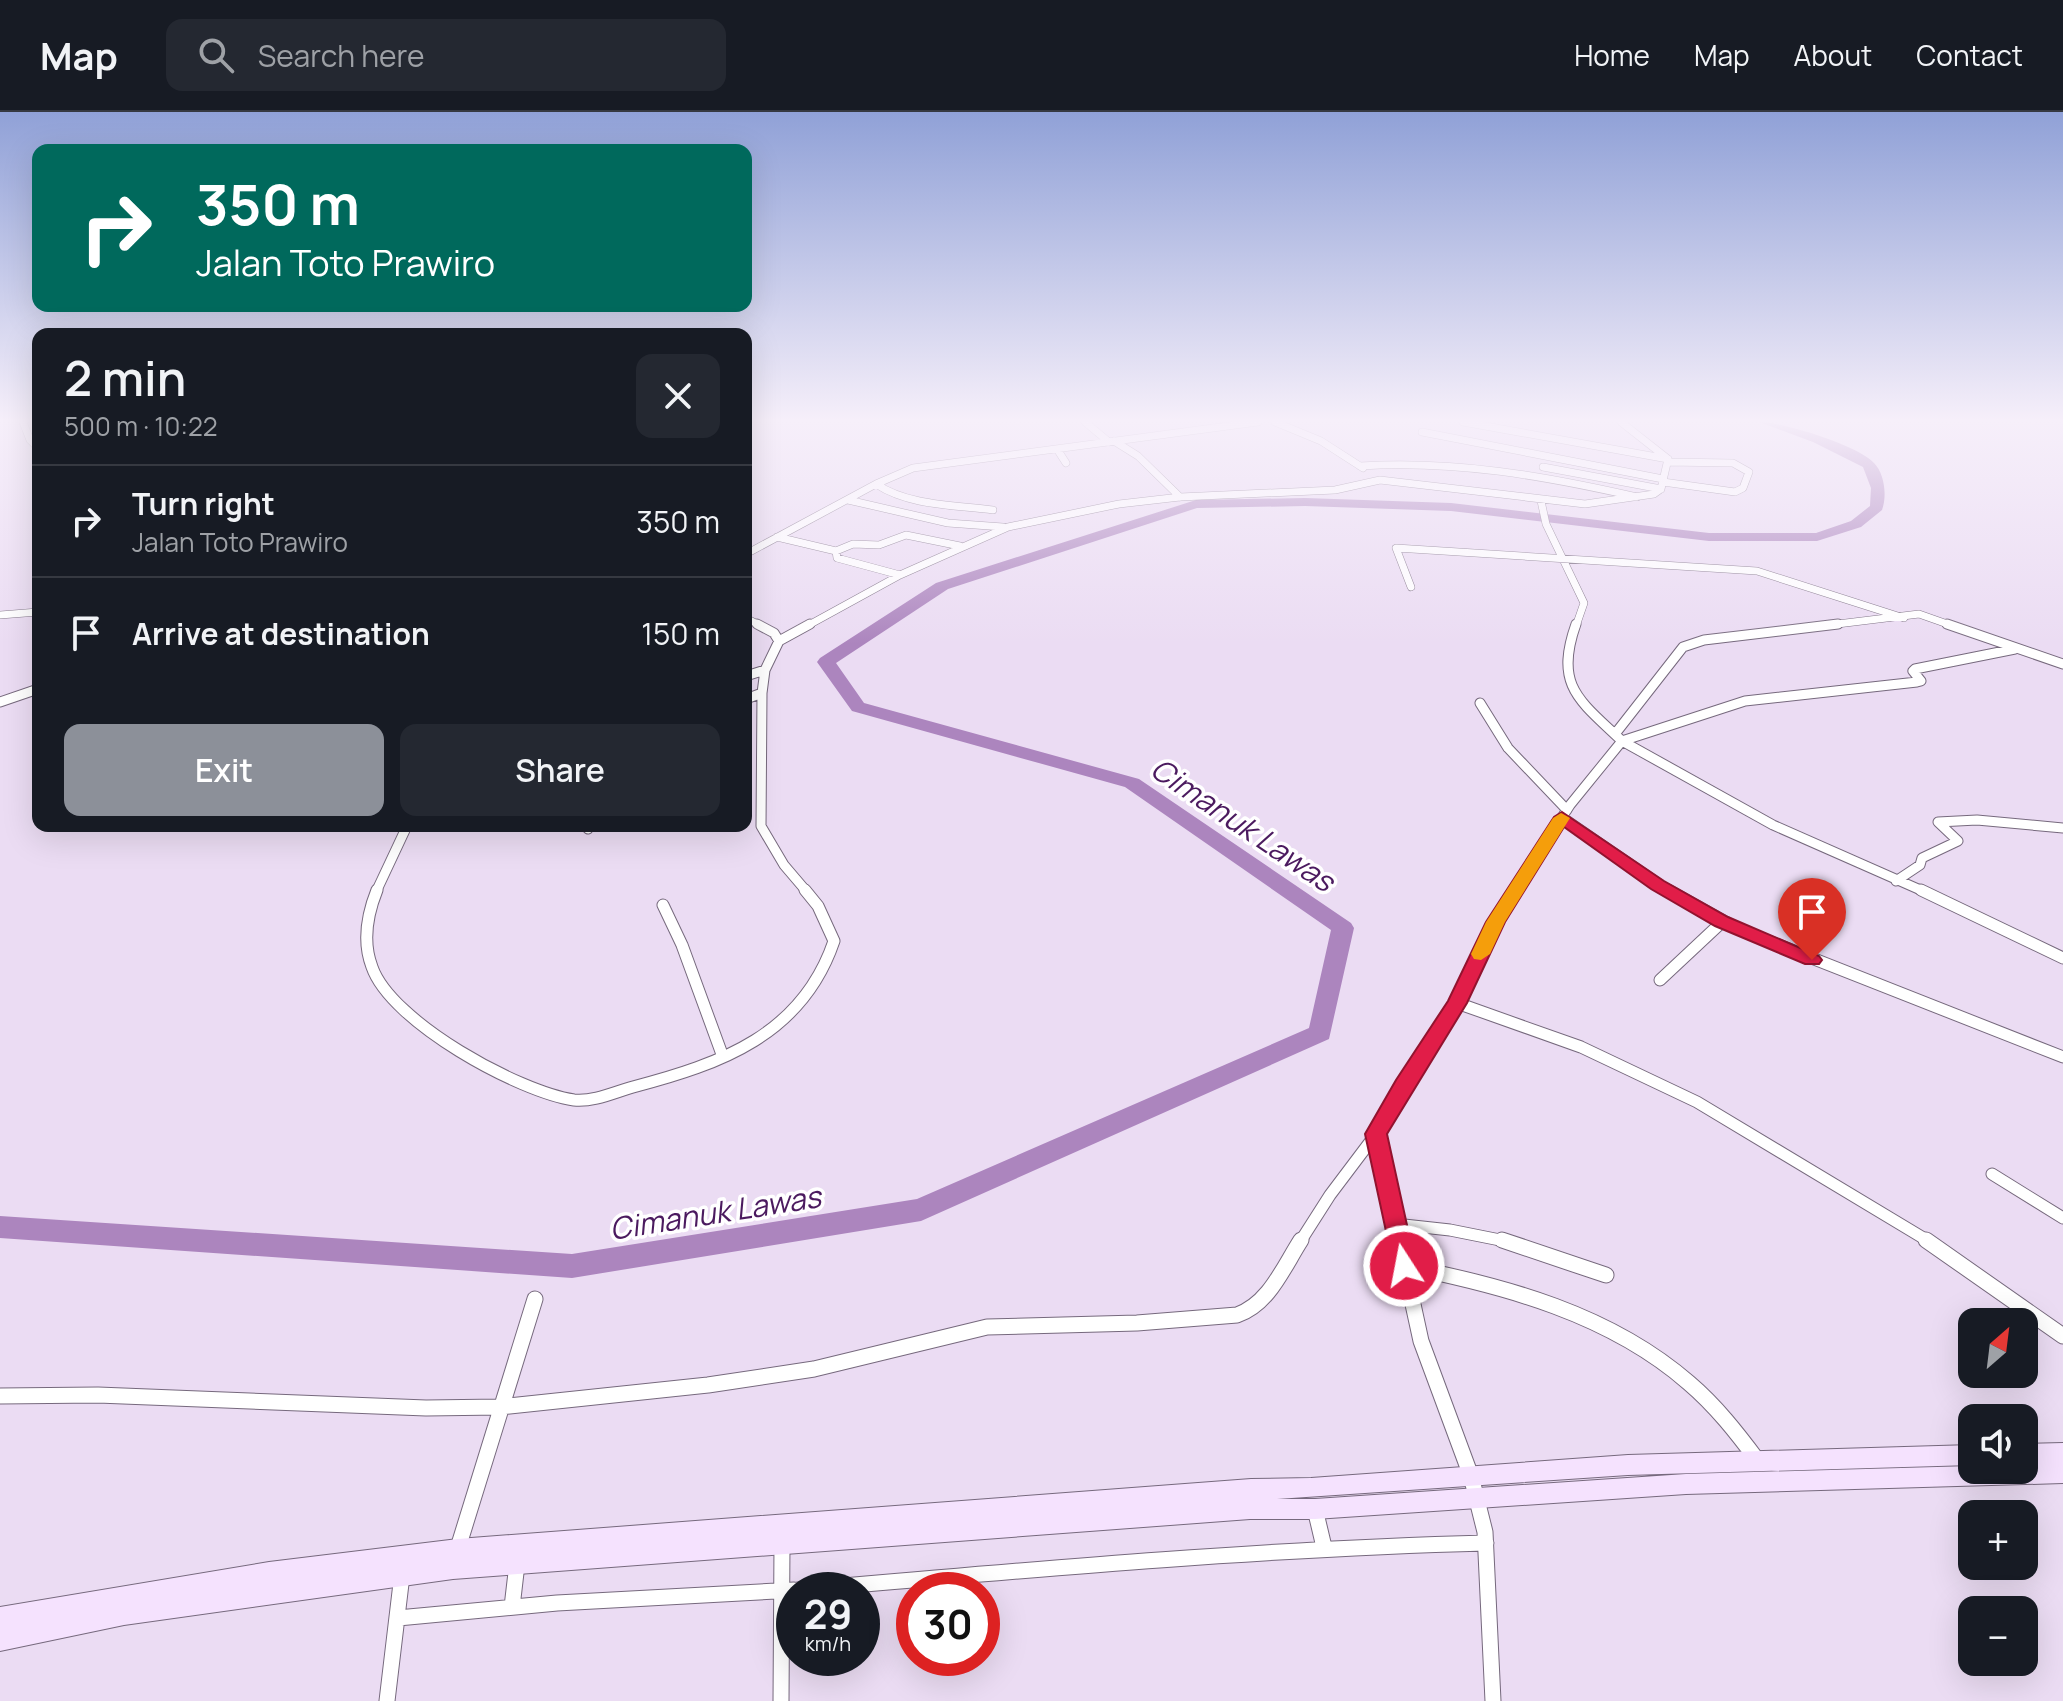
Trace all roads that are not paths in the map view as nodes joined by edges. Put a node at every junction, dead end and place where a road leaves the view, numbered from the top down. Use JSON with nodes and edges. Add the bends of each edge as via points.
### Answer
{"nodes":[{"id":1,"x":855,"y":496,"type":"edge"},
{"id":2,"x":904,"y":496,"type":"edge"},
{"id":3,"x":1199,"y":496,"type":"edge"},
{"id":4,"x":1509,"y":496,"type":"edge"},
{"id":5,"x":1633,"y":496,"type":"edge"},
{"id":6,"x":1644,"y":496,"type":"edge"},
{"id":7,"x":1180,"y":497,"type":"joint"},
{"id":8,"x":1642,"y":498,"type":"junction"},
{"id":9,"x":848,"y":500,"type":"junction"},
{"id":10,"x":1541,"y":501,"type":"junction"},
{"id":11,"x":993,"y":510,"type":"dead end"},
{"id":12,"x":1008,"y":527,"type":"junction"},
{"id":13,"x":777,"y":537,"type":"junction"},
{"id":14,"x":962,"y":546,"type":"junction"},
{"id":15,"x":752,"y":551,"type":"edge"},
{"id":16,"x":836,"y":551,"type":"junction"},
{"id":17,"x":1563,"y":560,"type":"junction"},
{"id":18,"x":900,"y":575,"type":"junction"},
{"id":19,"x":1411,"y":587,"type":"dead end"},
{"id":20,"x":32,"y":612,"type":"edge"},
{"id":21,"x":0,"y":615,"type":"edge"},
{"id":22,"x":1904,"y":618,"type":"junction"},
{"id":23,"x":752,"y":621,"type":"edge"},
{"id":24,"x":779,"y":641,"type":"junction"},
{"id":25,"x":2015,"y":649,"type":"junction"},
{"id":26,"x":2063,"y":664,"type":"edge"},
{"id":27,"x":765,"y":670,"type":"junction"},
{"id":28,"x":752,"y":674,"type":"edge"},
{"id":29,"x":32,"y":691,"type":"edge"},
{"id":30,"x":762,"y":693,"type":"junction"},
{"id":31,"x":752,"y":697,"type":"edge"},
{"id":32,"x":0,"y":702,"type":"edge"},
{"id":33,"x":1480,"y":703,"type":"dead end"},
{"id":34,"x":1619,"y":738,"type":"junction"},
{"id":35,"x":1564,"y":814,"type":"junction"},
{"id":36,"x":2063,"y":828,"type":"edge"},
{"id":37,"x":404,"y":832,"type":"edge"},
{"id":38,"x":1896,"y":881,"type":"junction"},
{"id":39,"x":663,"y":905,"type":"dead end"},
{"id":40,"x":1722,"y":922,"type":"junction"},
{"id":41,"x":2063,"y":958,"type":"edge"},
{"id":42,"x":1660,"y":980,"type":"dead end"},
{"id":43,"x":1457,"y":1003,"type":"junction"},
{"id":44,"x":723,"y":1057,"type":"junction"},
{"id":45,"x":2063,"y":1057,"type":"edge"},
{"id":46,"x":1376,"y":1134,"type":"junction"},
{"id":47,"x":1992,"y":1174,"type":"dead end"},
{"id":48,"x":2063,"y":1218,"type":"edge"},
{"id":49,"x":1395,"y":1224,"type":"junction"},
{"id":50,"x":1404,"y":1266,"type":"junction"},
{"id":51,"x":1606,"y":1275,"type":"dead end"},
{"id":52,"x":535,"y":1299,"type":"dead end"},
{"id":53,"x":2063,"y":1336,"type":"edge"},
{"id":54,"x":0,"y":1396,"type":"edge"},
{"id":55,"x":500,"y":1407,"type":"junction"},
{"id":56,"x":1752,"y":1451,"type":"junction"},
{"id":57,"x":2063,"y":1453,"type":"edge"},
{"id":58,"x":1958,"y":1455,"type":"edge"},
{"id":59,"x":2038,"y":1461,"type":"edge"},
{"id":60,"x":1610,"y":1466,"type":"junction"},
{"id":61,"x":2038,"y":1469,"type":"edge"},
{"id":62,"x":1467,"y":1470,"type":"junction"},
{"id":63,"x":1958,"y":1470,"type":"edge"},
{"id":64,"x":2063,"y":1473,"type":"edge"},
{"id":65,"x":1771,"y":1481,"type":"junction"},
{"id":66,"x":1311,"y":1488,"type":"junction"},
{"id":67,"x":1621,"y":1488,"type":"junction"},
{"id":68,"x":1478,"y":1506,"type":"junction"},
{"id":69,"x":1153,"y":1507,"type":"junction"},
{"id":70,"x":1315,"y":1509,"type":"junction"},
{"id":71,"x":1486,"y":1537,"type":"junction"},
{"id":72,"x":1324,"y":1547,"type":"junction"},
{"id":73,"x":455,"y":1559,"type":"junction"},
{"id":74,"x":786,"y":1569,"type":"edge"},
{"id":75,"x":516,"y":1570,"type":"junction"},
{"id":76,"x":402,"y":1580,"type":"junction"},
{"id":77,"x":204,"y":1593,"type":"junction"},
{"id":78,"x":512,"y":1602,"type":"junction"},
{"id":79,"x":398,"y":1612,"type":"junction"},
{"id":80,"x":0,"y":1618,"type":"edge"},
{"id":81,"x":0,"y":1639,"type":"edge"},
{"id":82,"x":387,"y":1701,"type":"edge"},
{"id":83,"x":781,"y":1701,"type":"edge"},
{"id":84,"x":1493,"y":1701,"type":"edge"}],
"edges":[{"from":1,"to":9,"type":"street"},
{"from":2,"to":11,"type":"street"},
{"from":3,"to":7,"type":"street"},
{"from":4,"to":10,"type":"street"},
{"from":5,"to":8,"type":"street"},
{"from":6,"to":8,"type":"street"},
{"from":7,"to":12,"type":"street"},
{"from":8,"to":10,"type":"street","via":[[1599,504]]},
{"from":9,"to":12,"type":"street","via":[[963,525]]},
{"from":9,"to":13,"type":"street"},
{"from":10,"to":17,"type":"street"},
{"from":12,"to":14,"type":"street"},
{"from":13,"to":15,"type":"street"},
{"from":13,"to":16,"type":"street"},
{"from":14,"to":16,"type":"street","via":[[906,535]]},
{"from":14,"to":18,"type":"street"},
{"from":16,"to":18,"type":"street","via":[[837,558]]},
{"from":17,"to":19,"type":"street","via":[[1396,548]]},
{"from":17,"to":22,"type":"street","via":[[1757,571]]},
{"from":17,"to":34,"type":"street","via":[[1584,603],[1566,658],[1567,672],[1576,692]]},
{"from":18,"to":24,"type":"street"},
{"from":20,"to":21,"type":"street"},
{"from":22,"to":25,"type":"street","via":[[1919,614]]},
{"from":22,"to":34,"type":"street","via":[[1690,643],[1667,665]]},
{"from":23,"to":24,"type":"street"},
{"from":24,"to":27,"type":"street"},
{"from":25,"to":26,"type":"street"},
{"from":25,"to":34,"type":"street","via":[[1915,669],[1921,681],[1917,682],[1734,703]]},
{"from":27,"to":28,"type":"street"},
{"from":27,"to":30,"type":"street"},
{"from":29,"to":32,"type":"street"},
{"from":30,"to":31,"type":"street"},
{"from":30,"to":44,"type":"street","via":[[761,826],[818,906],[834,941],[803,996],[777,1026]]},
{"from":33,"to":35,"type":"street","via":[[1499,740]]},
{"from":34,"to":35,"type":"street"},
{"from":34,"to":38,"type":"street","via":[[1773,825]]},
{"from":35,"to":40,"type":"street","via":[[1658,885]]},
{"from":35,"to":43,"type":"street","via":[[1496,922]]},
{"from":36,"to":38,"type":"street","via":[[1938,822],[1958,841],[1922,858]]},
{"from":37,"to":44,"type":"street","via":[[373,895],[365,947],[392,997],[435,1036],[511,1078],[579,1101]]},
{"from":38,"to":41,"type":"street"},
{"from":39,"to":44,"type":"street"},
{"from":40,"to":42,"type":"street"},
{"from":40,"to":45,"type":"street"},
{"from":43,"to":46,"type":"street"},
{"from":43,"to":53,"type":"street","via":[[1581,1047],[1697,1102],[1901,1224]]},
{"from":46,"to":49,"type":"street"},
{"from":46,"to":55,"type":"street","via":[[1262,1301],[1237,1315],[987,1327],[814,1369]]},
{"from":47,"to":48,"type":"street"},
{"from":49,"to":50,"type":"street"},
{"from":49,"to":51,"type":"street","via":[[1478,1233]]},
{"from":50,"to":56,"type":"street","via":[[1501,1287],[1617,1331],[1682,1376]]},
{"from":50,"to":62,"type":"street","via":[[1429,1367]]},
{"from":52,"to":55,"type":"street"},
{"from":54,"to":55,"type":"street"},
{"from":55,"to":73,"type":"street"},
{"from":56,"to":58,"type":"main road"},
{"from":56,"to":60,"type":"main road"},
{"from":56,"to":65,"type":"street"},
{"from":57,"to":59,"type":"main road"},
{"from":60,"to":62,"type":"main road"},
{"from":60,"to":67,"type":"main road"},
{"from":61,"to":64,"type":"main road"},
{"from":62,"to":66,"type":"main road"},
{"from":62,"to":68,"type":"street"},
{"from":63,"to":65,"type":"main road"},
{"from":65,"to":67,"type":"main road"},
{"from":66,"to":69,"type":"main road","via":[[1251,1489]]},
{"from":66,"to":70,"type":"main road"},
{"from":67,"to":68,"type":"main road"},
{"from":68,"to":70,"type":"main road"},
{"from":68,"to":71,"type":"street"},
{"from":69,"to":70,"type":"main road"},
{"from":69,"to":74,"type":"main road","via":[[916,1525]]},
{"from":70,"to":72,"type":"street"},
{"from":71,"to":72,"type":"street"},
{"from":71,"to":84,"type":"street"},
{"from":72,"to":74,"type":"street"},
{"from":73,"to":74,"type":"main road"},
{"from":73,"to":75,"type":"main road"},
{"from":73,"to":76,"type":"main road"},
{"from":73,"to":77,"type":"main road"},
{"from":74,"to":75,"type":"main road"},
{"from":74,"to":78,"type":"street"},
{"from":74,"to":83,"type":"street"},
{"from":75,"to":78,"type":"street"},
{"from":76,"to":77,"type":"main road"},
{"from":76,"to":79,"type":"street"},
{"from":77,"to":80,"type":"main road"},
{"from":77,"to":81,"type":"main road"},
{"from":78,"to":79,"type":"street"},
{"from":79,"to":82,"type":"street"}]}
